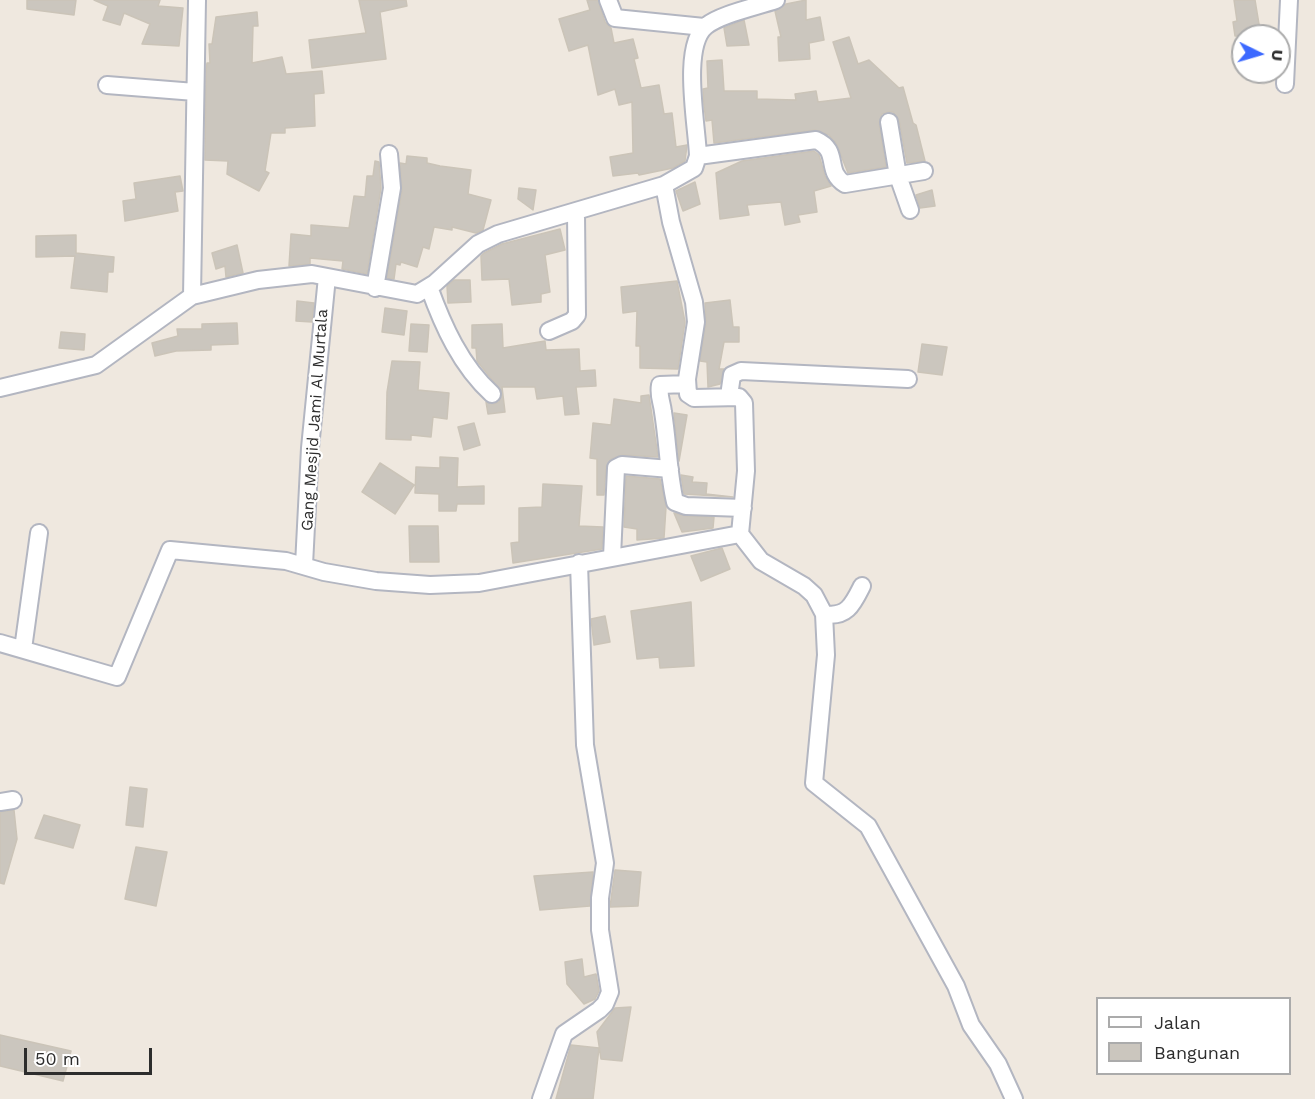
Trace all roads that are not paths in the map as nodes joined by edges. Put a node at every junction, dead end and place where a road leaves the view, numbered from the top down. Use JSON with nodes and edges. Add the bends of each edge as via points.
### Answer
{"nodes":[{"id":1,"x":197,"y":0,"type":"edge"},
{"id":2,"x":608,"y":0,"type":"edge"},
{"id":3,"x":776,"y":0,"type":"edge"},
{"id":4,"x":1289,"y":0,"type":"edge"},
{"id":5,"x":1288,"y":24,"type":"edge"},
{"id":6,"x":704,"y":27,"type":"junction"},
{"id":7,"x":107,"y":85,"type":"dead end"},
{"id":8,"x":195,"y":92,"type":"junction"},
{"id":9,"x":889,"y":122,"type":"dead end"},
{"id":10,"x":388,"y":154,"type":"dead end"},
{"id":11,"x":698,"y":156,"type":"junction"},
{"id":12,"x":924,"y":171,"type":"dead end"},
{"id":13,"x":898,"y":176,"type":"junction"},
{"id":14,"x":664,"y":185,"type":"junction"},
{"id":15,"x":910,"y":210,"type":"dead end"},
{"id":16,"x":576,"y":213,"type":"junction"},
{"id":17,"x":327,"y":277,"type":"junction"},
{"id":18,"x":375,"y":288,"type":"junction"},
{"id":19,"x":429,"y":288,"type":"junction"},
{"id":20,"x":192,"y":296,"type":"junction"},
{"id":21,"x":549,"y":331,"type":"dead end"},
{"id":22,"x":908,"y":379,"type":"dead end"},
{"id":23,"x":687,"y":384,"type":"junction"},
{"id":24,"x":0,"y":388,"type":"edge"},
{"id":25,"x":492,"y":394,"type":"dead end"},
{"id":26,"x":729,"y":396,"type":"junction"},
{"id":27,"x":670,"y":469,"type":"junction"},
{"id":28,"x":743,"y":508,"type":"junction"},
{"id":29,"x":39,"y":533,"type":"dead end"},
{"id":30,"x":740,"y":534,"type":"junction"},
{"id":31,"x":612,"y":556,"type":"junction"},
{"id":32,"x":579,"y":563,"type":"junction"},
{"id":33,"x":304,"y":564,"type":"junction"},
{"id":34,"x":862,"y":586,"type":"dead end"},
{"id":35,"x":824,"y":614,"type":"junction"},
{"id":36,"x":0,"y":643,"type":"edge"},
{"id":37,"x":23,"y":649,"type":"junction"},
{"id":38,"x":541,"y":1099,"type":"edge"},
{"id":39,"x":1014,"y":1099,"type":"edge"}],
"edges":[{"from":1,"to":8,"type":"street"},
{"from":2,"to":6,"type":"street","via":[[615,18]]},
{"from":3,"to":6,"type":"street"},
{"from":4,"to":5,"type":"street"},
{"from":6,"to":11,"type":"street","via":[[692,51]]},
{"from":7,"to":8,"type":"street"},
{"from":8,"to":20,"type":"street"},
{"from":9,"to":13,"type":"street"},
{"from":10,"to":18,"type":"street","via":[[392,188]]},
{"from":11,"to":13,"type":"street","via":[[816,140],[826,144],[834,172],[845,184]]},
{"from":11,"to":14,"type":"street","via":[[694,168]]},
{"from":12,"to":13,"type":"street"},
{"from":13,"to":15,"type":"street"},
{"from":14,"to":16,"type":"street"},
{"from":14,"to":23,"type":"street","via":[[694,302],[696,322]]},
{"from":16,"to":19,"type":"street","via":[[498,234],[478,244]]},
{"from":16,"to":21,"type":"street","via":[[577,315]]},
{"from":17,"to":18,"type":"street"},
{"from":17,"to":20,"type":"street","via":[[286,276]]},
{"from":17,"to":33,"type":"street","name":"Gang Mesjid Jami Al Murtala","via":[[310,448]]},
{"from":18,"to":19,"type":"street","via":[[417,294]]},
{"from":19,"to":25,"type":"street","via":[[440,319],[464,362]]},
{"from":20,"to":24,"type":"street","via":[[96,365]]},
{"from":22,"to":26,"type":"street","via":[[741,371],[732,375]]},
{"from":23,"to":26,"type":"street","via":[[688,394],[694,398]]},
{"from":23,"to":27,"type":"street","via":[[660,385],[658,395]]},
{"from":26,"to":28,"type":"street","via":[[742,399],[746,410]]},
{"from":27,"to":28,"type":"street","via":[[675,502],[686,506]]},
{"from":27,"to":31,"type":"street","via":[[622,465],[616,468]]},
{"from":28,"to":30,"type":"street"},
{"from":29,"to":37,"type":"street"},
{"from":30,"to":31,"type":"street"},
{"from":30,"to":35,"type":"street","via":[[761,561],[814,595]]},
{"from":31,"to":32,"type":"street"},
{"from":32,"to":33,"type":"street","via":[[479,583],[430,585],[376,581],[324,572]]},
{"from":32,"to":38,"type":"street","via":[[585,745],[602,840],[600,930],[610,992],[599,1010],[564,1034]]},
{"from":33,"to":37,"type":"street","via":[[170,550],[117,677]]},
{"from":34,"to":35,"type":"street","via":[[848,610],[838,616]]},
{"from":35,"to":39,"type":"street","via":[[826,655],[814,783],[861,818],[874,836],[956,986],[971,1025],[998,1065]]},
{"from":36,"to":37,"type":"street"}]}
